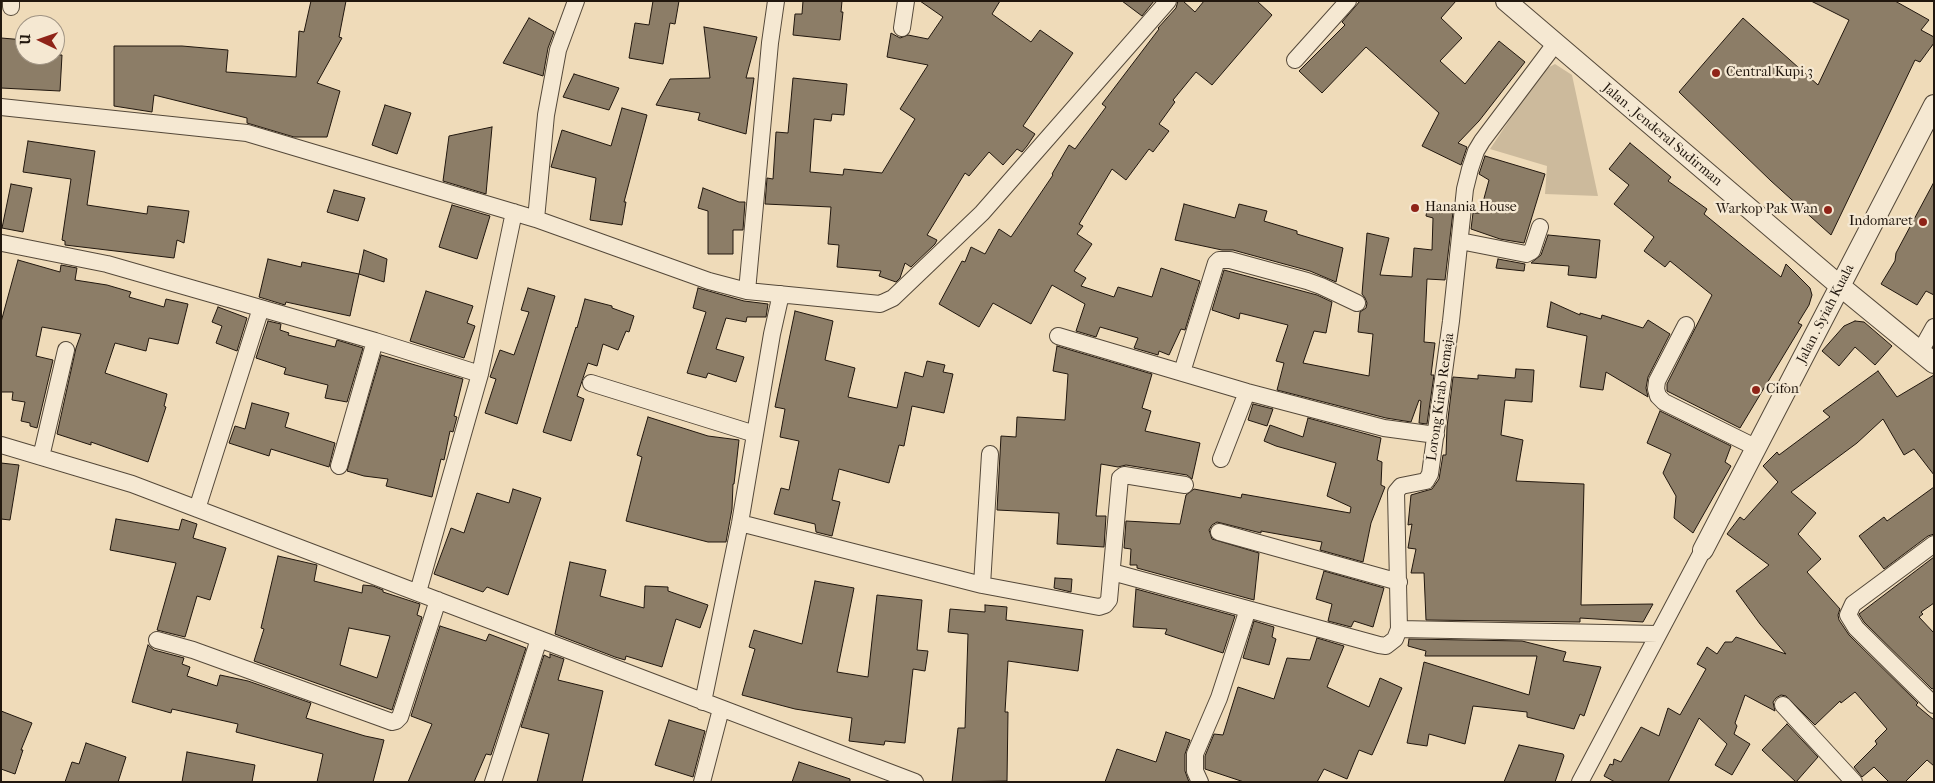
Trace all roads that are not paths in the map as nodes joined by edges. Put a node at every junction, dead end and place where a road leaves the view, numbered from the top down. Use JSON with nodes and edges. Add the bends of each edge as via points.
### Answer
{"nodes":[{"id":1,"x":576,"y":1,"type":"edge"},
{"id":2,"x":776,"y":1,"type":"edge"},
{"id":3,"x":906,"y":1,"type":"edge"},
{"id":4,"x":1168,"y":1,"type":"edge"},
{"id":5,"x":1348,"y":1,"type":"edge"},
{"id":6,"x":1506,"y":1,"type":"edge"},
{"id":7,"x":902,"y":28,"type":"dead end"},
{"id":8,"x":1555,"y":44,"type":"junction"},
{"id":9,"x":1295,"y":60,"type":"dead end"},
{"id":10,"x":1934,"y":105,"type":"edge"},
{"id":11,"x":1,"y":107,"type":"edge"},
{"id":12,"x":514,"y":212,"type":"junction"},
{"id":13,"x":536,"y":219,"type":"junction"},
{"id":14,"x":1540,"y":227,"type":"dead end"},
{"id":15,"x":1460,"y":241,"type":"junction"},
{"id":16,"x":2,"y":243,"type":"edge"},
{"id":17,"x":1840,"y":286,"type":"junction"},
{"id":18,"x":747,"y":291,"type":"junction"},
{"id":19,"x":781,"y":294,"type":"junction"},
{"id":20,"x":1356,"y":303,"type":"dead end"},
{"id":21,"x":261,"y":308,"type":"junction"},
{"id":22,"x":1686,"y":326,"type":"dead end"},
{"id":23,"x":1934,"y":327,"type":"edge"},
{"id":24,"x":1058,"y":336,"type":"dead end"},
{"id":25,"x":375,"y":341,"type":"junction"},
{"id":26,"x":66,"y":350,"type":"dead end"},
{"id":27,"x":1927,"y":358,"type":"edge"},
{"id":28,"x":1182,"y":372,"type":"junction"},
{"id":29,"x":480,"y":374,"type":"junction"},
{"id":30,"x":591,"y":383,"type":"dead end"},
{"id":31,"x":1246,"y":392,"type":"junction"},
{"id":32,"x":755,"y":434,"type":"junction"},
{"id":33,"x":1436,"y":435,"type":"junction"},
{"id":34,"x":1,"y":445,"type":"edge"},
{"id":35,"x":1757,"y":448,"type":"junction"},
{"id":36,"x":990,"y":454,"type":"dead end"},
{"id":37,"x":41,"y":457,"type":"junction"},
{"id":38,"x":1221,"y":459,"type":"dead end"},
{"id":39,"x":339,"y":466,"type":"dead end"},
{"id":40,"x":1185,"y":485,"type":"dead end"},
{"id":41,"x":197,"y":508,"type":"junction"},
{"id":42,"x":740,"y":523,"type":"junction"},
{"id":43,"x":1219,"y":532,"type":"dead end"},
{"id":44,"x":1934,"y":544,"type":"edge"},
{"id":45,"x":1703,"y":550,"type":"joint"},
{"id":46,"x":1112,"y":572,"type":"junction"},
{"id":47,"x":1398,"y":582,"type":"junction"},
{"id":48,"x":982,"y":585,"type":"junction"},
{"id":49,"x":418,"y":592,"type":"junction"},
{"id":50,"x":438,"y":600,"type":"junction"},
{"id":51,"x":1248,"y":609,"type":"junction"},
{"id":52,"x":1399,"y":629,"type":"junction"},
{"id":53,"x":1658,"y":634,"type":"junction"},
{"id":54,"x":539,"y":639,"type":"junction"},
{"id":55,"x":157,"y":640,"type":"dead end"},
{"id":56,"x":703,"y":702,"type":"junction"},
{"id":57,"x":1783,"y":705,"type":"dead end"},
{"id":58,"x":1934,"y":705,"type":"edge"},
{"id":59,"x":721,"y":709,"type":"junction"},
{"id":60,"x":494,"y":782,"type":"edge"},
{"id":61,"x":702,"y":782,"type":"edge"},
{"id":62,"x":915,"y":782,"type":"edge"},
{"id":63,"x":1200,"y":782,"type":"edge"},
{"id":64,"x":1580,"y":782,"type":"edge"},
{"id":65,"x":1854,"y":782,"type":"edge"}],
"edges":[{"from":1,"to":13,"type":"street","via":[[558,50],[546,115]]},
{"from":2,"to":18,"type":"street"},
{"from":3,"to":7,"type":"street"},
{"from":4,"to":19,"type":"street","via":[[982,213],[893,298],[880,304]]},
{"from":5,"to":9,"type":"street"},
{"from":6,"to":8,"type":"street","name":"Jalan . Jenderal Sudirman"},
{"from":8,"to":15,"type":"street","name":"Lorong Kirab Remaja","via":[[1476,151],[1465,189]]},
{"from":8,"to":17,"type":"street","name":"Jalan . Jenderal Sudirman"},
{"from":10,"to":17,"type":"street","name":"Jalan . Syiah Kuala"},
{"from":11,"to":12,"type":"street","via":[[247,133]]},
{"from":12,"to":13,"type":"street"},
{"from":12,"to":29,"type":"street"},
{"from":13,"to":18,"type":"street","via":[[709,282]]},
{"from":14,"to":15,"type":"street","via":[[1532,251],[1526,254]]},
{"from":15,"to":33,"type":"street","name":"Lorong Kirab Remaja"},
{"from":16,"to":21,"type":"street","via":[[107,264]]},
{"from":17,"to":27,"type":"street","name":"Jalan . Jenderal Sudirman"},
{"from":17,"to":35,"type":"street","name":"Jalan . Syiah Kuala"},
{"from":18,"to":19,"type":"street"},
{"from":19,"to":32,"type":"street"},
{"from":20,"to":28,"type":"street","via":[[1307,281],[1230,260],[1219,260]]},
{"from":21,"to":25,"type":"street"},
{"from":21,"to":41,"type":"street"},
{"from":22,"to":35,"type":"street","via":[[1657,381],[1658,396],[1664,402]]},
{"from":23,"to":27,"type":"street"},
{"from":24,"to":28,"type":"street"},
{"from":25,"to":29,"type":"street"},
{"from":25,"to":39,"type":"street"},
{"from":26,"to":37,"type":"street"},
{"from":28,"to":31,"type":"street"},
{"from":29,"to":49,"type":"street"},
{"from":30,"to":32,"type":"street"},
{"from":31,"to":33,"type":"street","via":[[1384,428]]},
{"from":31,"to":38,"type":"street"},
{"from":32,"to":42,"type":"street"},
{"from":33,"to":47,"type":"street","name":"Lorong Kirab Remaja","via":[[1429,479],[1397,488]]},
{"from":34,"to":37,"type":"street"},
{"from":35,"to":45,"type":"street","name":"Jalan . Syiah Kuala"},
{"from":36,"to":48,"type":"street"},
{"from":37,"to":41,"type":"street","via":[[132,484]]},
{"from":40,"to":46,"type":"street","via":[[1121,476]]},
{"from":41,"to":49,"type":"street"},
{"from":42,"to":48,"type":"street"},
{"from":42,"to":56,"type":"street"},
{"from":43,"to":47,"type":"street"},
{"from":44,"to":58,"type":"street","via":[[1853,604],[1848,614],[1856,628]]},
{"from":45,"to":53,"type":"street"},
{"from":46,"to":48,"type":"street","via":[[1109,600],[1099,607]]},
{"from":46,"to":51,"type":"street"},
{"from":47,"to":52,"type":"street","name":"Lorong Kirab Remaja"},
{"from":49,"to":50,"type":"street"},
{"from":50,"to":54,"type":"street"},
{"from":50,"to":55,"type":"street","via":[[400,718],[392,722]]},
{"from":51,"to":52,"type":"street","via":[[1386,646],[1395,639]]},
{"from":51,"to":63,"type":"street","via":[[1219,698],[1195,754],[1195,771]]},
{"from":52,"to":53,"type":"street"},
{"from":53,"to":64,"type":"street"},
{"from":54,"to":56,"type":"street"},
{"from":54,"to":60,"type":"street"},
{"from":56,"to":59,"type":"street"},
{"from":57,"to":65,"type":"street"},
{"from":59,"to":61,"type":"street"},
{"from":59,"to":62,"type":"street"}]}
